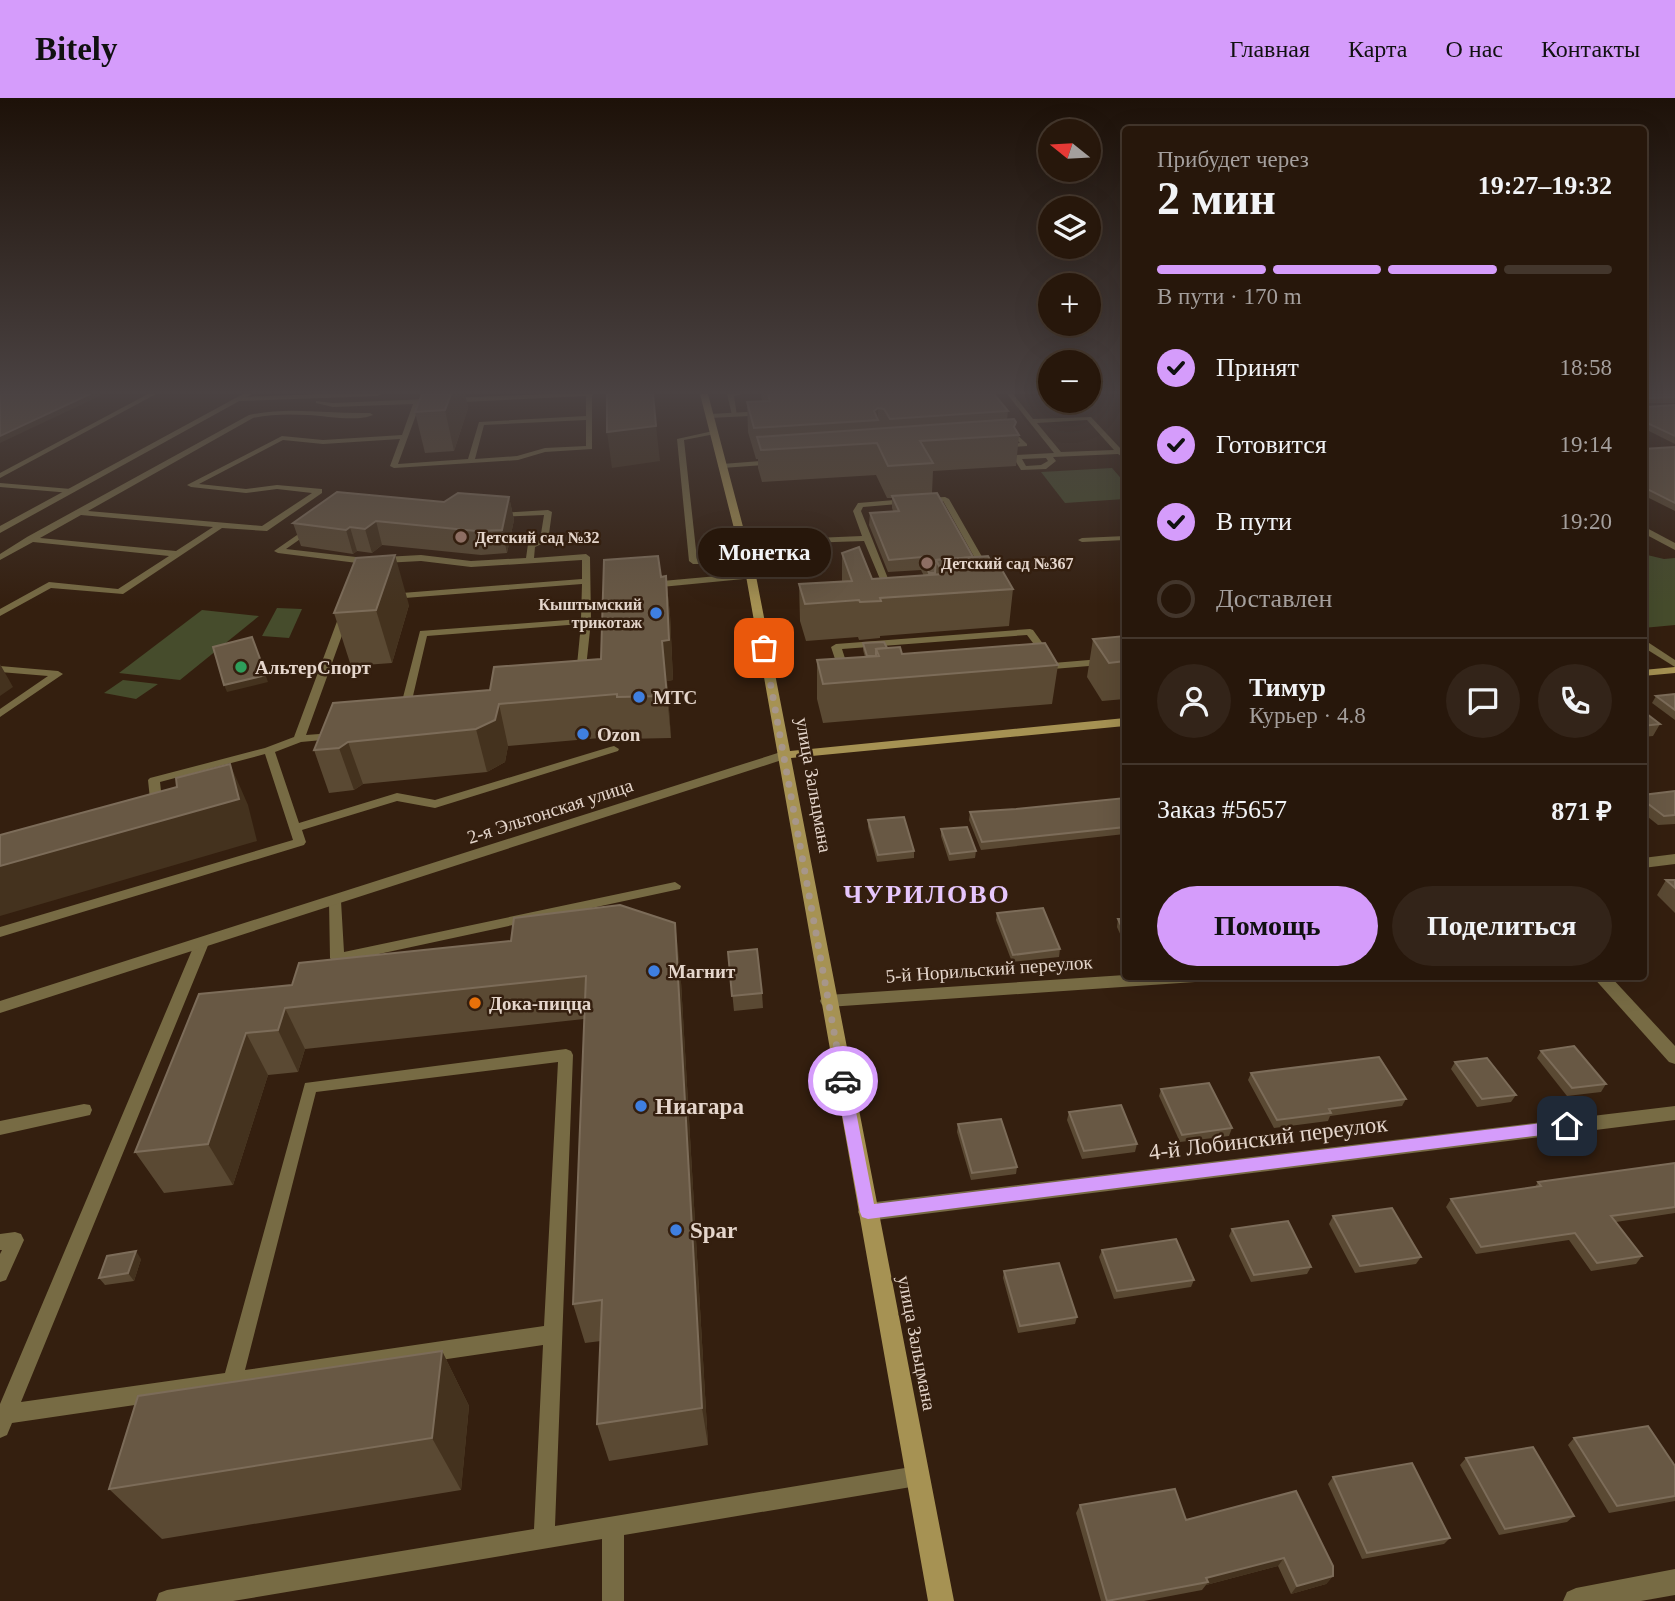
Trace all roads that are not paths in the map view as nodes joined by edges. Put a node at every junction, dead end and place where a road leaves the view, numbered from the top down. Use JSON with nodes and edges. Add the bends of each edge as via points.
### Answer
{"nodes":[{"id":1,"x":22,"y":464,"type":"edge"},
{"id":2,"x":120,"y":464,"type":"edge"},
{"id":3,"x":165,"y":464,"type":"edge"},
{"id":4,"x":228,"y":464,"type":"edge"},
{"id":5,"x":395,"y":464,"type":"edge"},
{"id":6,"x":423,"y":464,"type":"edge"},
{"id":7,"x":683,"y":464,"type":"edge"},
{"id":8,"x":748,"y":464,"type":"edge"},
{"id":9,"x":722,"y":466,"type":"joint"},
{"id":10,"x":0,"y":476,"type":"edge"},
{"id":11,"x":0,"y":485,"type":"edge"},
{"id":12,"x":71,"y":491,"type":"junction"},
{"id":13,"x":79,"y":512,"type":"junction"},
{"id":14,"x":491,"y":514,"type":"edge"},
{"id":15,"x":321,"y":520,"type":"edge"},
{"id":16,"x":221,"y":525,"type":"junction"},
{"id":17,"x":0,"y":530,"type":"edge"},
{"id":18,"x":1647,"y":531,"type":"edge"},
{"id":19,"x":867,"y":538,"type":"junction"},
{"id":20,"x":1122,"y":538,"type":"edge"},
{"id":21,"x":30,"y":540,"type":"junction"},
{"id":22,"x":1082,"y":541,"type":"dead end"},
{"id":23,"x":744,"y":543,"type":"junction"},
{"id":24,"x":1675,"y":547,"type":"edge"},
{"id":25,"x":178,"y":554,"type":"junction"},
{"id":26,"x":0,"y":557,"type":"edge"},
{"id":27,"x":530,"y":560,"type":"junction"},
{"id":28,"x":748,"y":562,"type":"junction"},
{"id":29,"x":989,"y":575,"type":"edge"},
{"id":30,"x":751,"y":576,"type":"junction"},
{"id":31,"x":586,"y":586,"type":"junction"},
{"id":32,"x":636,"y":586,"type":"edge"},
{"id":33,"x":598,"y":589,"type":"dead end"},
{"id":34,"x":904,"y":593,"type":"edge"},
{"id":35,"x":378,"y":597,"type":"edge"},
{"id":36,"x":350,"y":599,"type":"edge"},
{"id":37,"x":0,"y":613,"type":"edge"},
{"id":38,"x":586,"y":621,"type":"junction"},
{"id":39,"x":1647,"y":645,"type":"edge"},
{"id":40,"x":1122,"y":660,"type":"edge"},
{"id":41,"x":1675,"y":664,"type":"edge"},
{"id":42,"x":1054,"y":666,"type":"junction"},
{"id":43,"x":0,"y":668,"type":"edge"},
{"id":44,"x":1027,"y":668,"type":"edge"},
{"id":45,"x":1675,"y":670,"type":"edge"},
{"id":46,"x":1647,"y":673,"type":"edge"},
{"id":47,"x":849,"y":684,"type":"edge"},
{"id":48,"x":580,"y":691,"type":"edge"},
{"id":49,"x":0,"y":714,"type":"edge"},
{"id":50,"x":1122,"y":722,"type":"edge"},
{"id":51,"x":400,"y":730,"type":"edge"},
{"id":52,"x":348,"y":734,"type":"edge"},
{"id":53,"x":299,"y":739,"type":"junction"},
{"id":54,"x":614,"y":748,"type":"dead end"},
{"id":55,"x":269,"y":750,"type":"junction"},
{"id":56,"x":784,"y":755,"type":"junction"},
{"id":57,"x":145,"y":821,"type":"edge"},
{"id":58,"x":295,"y":828,"type":"junction"},
{"id":59,"x":1675,"y":859,"type":"edge"},
{"id":60,"x":1647,"y":862,"type":"edge"},
{"id":61,"x":674,"y":886,"type":"dead end"},
{"id":62,"x":335,"y":901,"type":"junction"},
{"id":63,"x":0,"y":932,"type":"edge"},
{"id":64,"x":202,"y":943,"type":"junction"},
{"id":65,"x":1136,"y":980,"type":"edge"},
{"id":66,"x":1604,"y":980,"type":"edge"},
{"id":67,"x":828,"y":1001,"type":"junction"},
{"id":68,"x":0,"y":1007,"type":"edge"},
{"id":69,"x":1675,"y":1057,"type":"edge"},
{"id":70,"x":84,"y":1111,"type":"dead end"},
{"id":71,"x":1675,"y":1113,"type":"edge"},
{"id":72,"x":0,"y":1128,"type":"edge"},
{"id":73,"x":868,"y":1212,"type":"junction"},
{"id":74,"x":0,"y":1242,"type":"edge"},
{"id":75,"x":0,"y":1274,"type":"edge"},
{"id":76,"x":554,"y":1334,"type":"junction"},
{"id":77,"x":232,"y":1381,"type":"junction"},
{"id":78,"x":2,"y":1419,"type":"edge"},
{"id":79,"x":917,"y":1476,"type":"junction"},
{"id":80,"x":613,"y":1527,"type":"junction"},
{"id":81,"x":544,"y":1538,"type":"junction"},
{"id":82,"x":1675,"y":1582,"type":"edge"},
{"id":83,"x":167,"y":1601,"type":"edge"},
{"id":84,"x":613,"y":1601,"type":"edge"},
{"id":85,"x":941,"y":1601,"type":"edge"},
{"id":86,"x":1576,"y":1601,"type":"edge"}],
"edges":[{"from":1,"to":10,"type":"lane"},
{"from":2,"to":12,"type":"street"},
{"from":3,"to":13,"type":"lane"},
{"from":4,"to":16,"type":"lane","via":[[191,485],[318,491],[264,529]]},
{"from":5,"to":6,"type":"lane"},
{"from":7,"to":28,"type":"lane","via":[[693,561]]},
{"from":8,"to":9,"type":"lane"},
{"from":9,"to":23,"type":"street","name":"улица Зальцмана"},
{"from":11,"to":12,"type":"lane"},
{"from":12,"to":17,"type":"street"},
{"from":13,"to":16,"type":"lane"},
{"from":13,"to":21,"type":"lane"},
{"from":14,"to":27,"type":"lane","via":[[548,512],[544,541],[531,546]]},
{"from":15,"to":27,"type":"lane","via":[[278,551],[365,561],[421,558],[471,564]]},
{"from":16,"to":25,"type":"lane"},
{"from":18,"to":24,"type":"street"},
{"from":19,"to":23,"type":"lane"},
{"from":19,"to":29,"type":"lane","via":[[857,511],[861,505],[945,499]]},
{"from":19,"to":34,"type":"lane","via":[[890,594]]},
{"from":20,"to":22,"type":"lane"},
{"from":21,"to":25,"type":"lane"},
{"from":21,"to":26,"type":"lane"},
{"from":23,"to":28,"type":"street","name":"улица Зальцмана"},
{"from":25,"to":37,"type":"lane","via":[[120,592],[49,585]]},
{"from":27,"to":31,"type":"lane","via":[[586,557]]},
{"from":28,"to":30,"type":"street","name":"улица Зальцмана"},
{"from":30,"to":32,"type":"lane"},
{"from":30,"to":56,"type":"street","name":"улица Зальцмана"},
{"from":31,"to":33,"type":"lane"},
{"from":31,"to":35,"type":"lane"},
{"from":31,"to":38,"type":"lane"},
{"from":36,"to":53,"type":"lane"},
{"from":38,"to":48,"type":"lane"},
{"from":38,"to":51,"type":"lane","via":[[424,633]]},
{"from":39,"to":41,"type":"lane"},
{"from":40,"to":42,"type":"lane"},
{"from":42,"to":44,"type":"lane"},
{"from":42,"to":47,"type":"lane","via":[[1030,632],[836,647]]},
{"from":43,"to":49,"type":"lane","via":[[58,674]]},
{"from":45,"to":46,"type":"street"},
{"from":50,"to":56,"type":"street","name":"2-я Эльтонская улица"},
{"from":52,"to":53,"type":"lane"},
{"from":53,"to":55,"type":"lane"},
{"from":54,"to":58,"type":"lane","via":[[435,804],[397,797]]},
{"from":55,"to":57,"type":"lane","via":[[154,780],[158,817]]},
{"from":55,"to":58,"type":"lane"},
{"from":56,"to":62,"type":"street","name":"2-я Эльтонская улица"},
{"from":56,"to":67,"type":"street","name":"улица Зальцмана"},
{"from":58,"to":63,"type":"lane","via":[[300,842]]},
{"from":59,"to":60,"type":"street"},
{"from":61,"to":62,"type":"lane","via":[[337,958]]},
{"from":62,"to":64,"type":"street","name":"2-я Эльтонская улица"},
{"from":64,"to":68,"type":"street","name":"2-я Эльтонская улица"},
{"from":64,"to":78,"type":"lane"},
{"from":65,"to":67,"type":"street","name":"5-й Норильский переулок"},
{"from":66,"to":69,"type":"street"},
{"from":67,"to":73,"type":"street","name":"улица Зальцмана"},
{"from":70,"to":72,"type":"lane"},
{"from":71,"to":73,"type":"street","name":"4-й Лобинский переулок"},
{"from":73,"to":79,"type":"street","name":"улица Зальцмана"},
{"from":74,"to":75,"type":"lane","via":[[15,1240]]},
{"from":76,"to":77,"type":"lane"},
{"from":76,"to":77,"type":"lane","via":[[566,1055],[310,1087]]},
{"from":76,"to":81,"type":"lane"},
{"from":77,"to":78,"type":"lane"},
{"from":79,"to":80,"type":"lane"},
{"from":79,"to":85,"type":"street","name":"улица Зальцмана"},
{"from":80,"to":81,"type":"lane"},
{"from":80,"to":84,"type":"lane"},
{"from":81,"to":83,"type":"lane"},
{"from":82,"to":86,"type":"street"}]}
